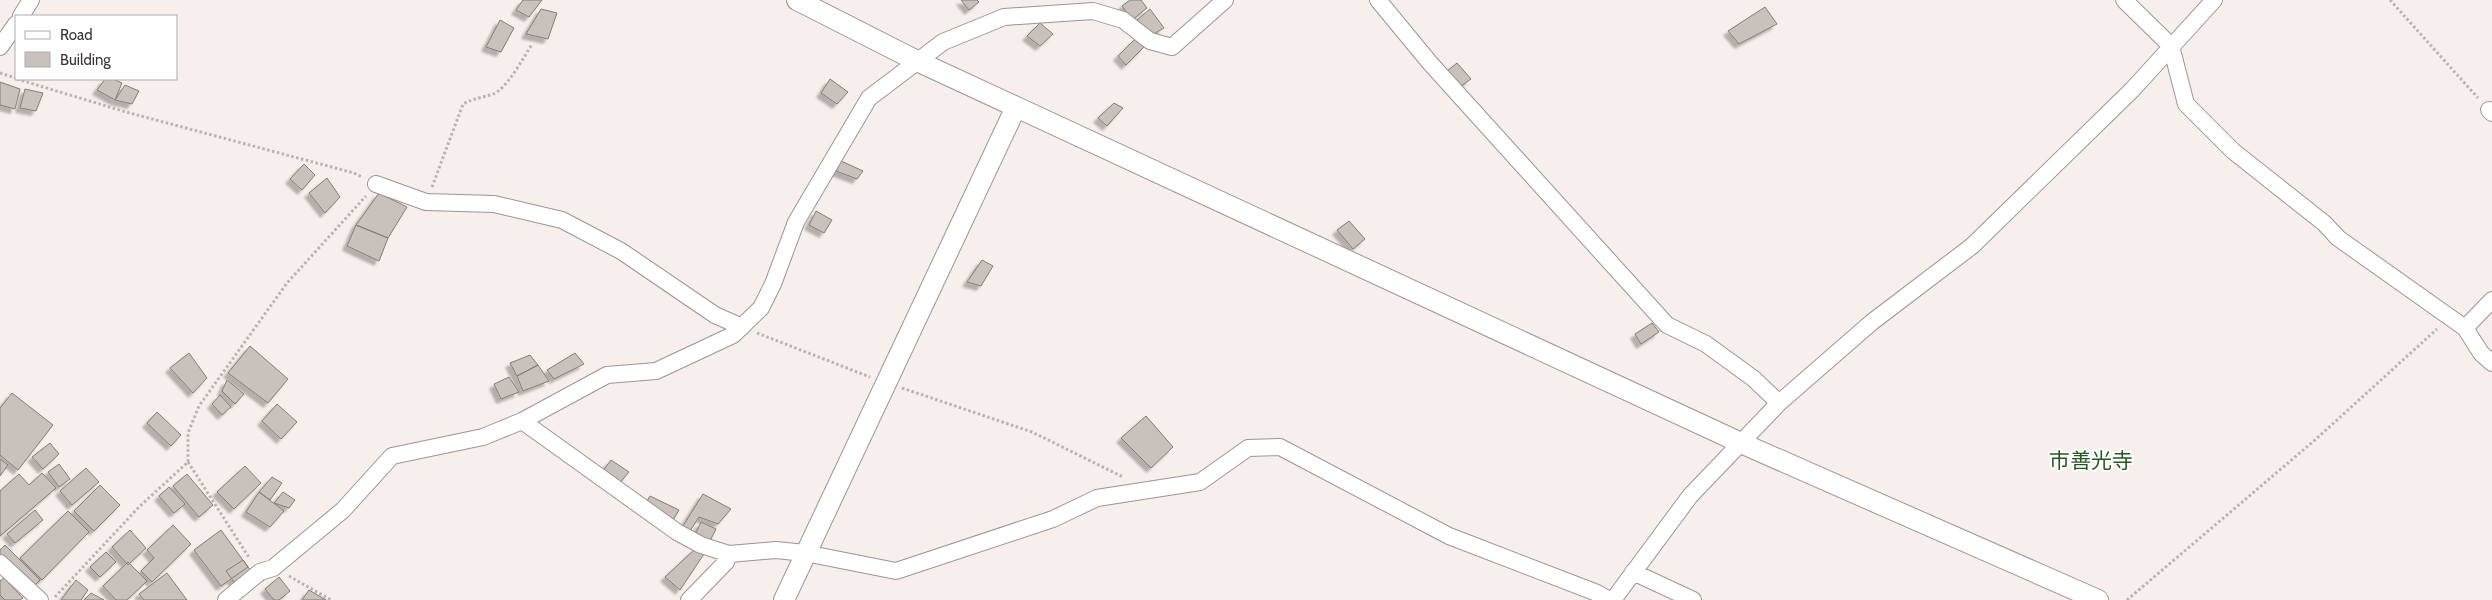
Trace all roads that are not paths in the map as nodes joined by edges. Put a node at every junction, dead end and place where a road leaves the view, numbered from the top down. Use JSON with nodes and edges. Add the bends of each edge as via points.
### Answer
{"nodes":[{"id":1,"x":31,"y":0,"type":"edge"},
{"id":2,"x":797,"y":0,"type":"edge"},
{"id":3,"x":1225,"y":0,"type":"edge"},
{"id":4,"x":1378,"y":0,"type":"edge"},
{"id":5,"x":2124,"y":0,"type":"edge"},
{"id":6,"x":2214,"y":0,"type":"edge"},
{"id":7,"x":22,"y":15,"type":"edge"},
{"id":8,"x":15,"y":25,"type":"edge"},
{"id":9,"x":2171,"y":46,"type":"junction"},
{"id":10,"x":0,"y":47,"type":"edge"},
{"id":11,"x":917,"y":62,"type":"junction"},
{"id":12,"x":1016,"y":107,"type":"junction"},
{"id":13,"x":376,"y":184,"type":"road end"},
{"id":14,"x":2492,"y":300,"type":"edge"},
{"id":15,"x":742,"y":327,"type":"junction"},
{"id":16,"x":2465,"y":328,"type":"junction"},
{"id":17,"x":2492,"y":363,"type":"edge"},
{"id":18,"x":1779,"y":403,"type":"junction"},
{"id":19,"x":522,"y":422,"type":"junction"},
{"id":20,"x":1741,"y":443,"type":"junction"},
{"id":21,"x":805,"y":553,"type":"junction"},
{"id":22,"x":729,"y":554,"type":"junction"},
{"id":23,"x":0,"y":563,"type":"edge"},
{"id":24,"x":1633,"y":572,"type":"junction"},
{"id":25,"x":40,"y":600,"type":"edge"},
{"id":26,"x":226,"y":600,"type":"edge"},
{"id":27,"x":689,"y":600,"type":"edge"},
{"id":28,"x":784,"y":600,"type":"edge"},
{"id":29,"x":1611,"y":600,"type":"edge"},
{"id":30,"x":1693,"y":600,"type":"edge"},
{"id":31,"x":2098,"y":600,"type":"edge"}],
"edges":[{"from":1,"to":7,"type":"street"},
{"from":2,"to":11,"type":"street"},
{"from":3,"to":11,"type":"street","via":[[1172,47],[1150,41],[1123,20],[1093,11],[1004,17],[953,36]]},
{"from":4,"to":18,"type":"street","via":[[1430,63],[1668,325],[1706,344],[1754,379]]},
{"from":5,"to":9,"type":"street"},
{"from":6,"to":9,"type":"street"},
{"from":8,"to":10,"type":"street"},
{"from":9,"to":16,"type":"street","via":[[2186,104],[2233,151],[2324,223],[2338,238]]},
{"from":9,"to":18,"type":"street","via":[[2132,90],[1972,246],[1872,322]]},
{"from":11,"to":12,"type":"street"},
{"from":11,"to":15,"type":"street","via":[[869,98],[796,222],[761,308]]},
{"from":12,"to":20,"type":"street"},
{"from":12,"to":21,"type":"street"},
{"from":13,"to":15,"type":"street","via":[[426,202],[494,204],[562,220],[621,251],[714,315]]},
{"from":14,"to":16,"type":"street"},
{"from":15,"to":19,"type":"street","via":[[733,335],[656,371],[607,376]]},
{"from":16,"to":17,"type":"street","via":[[2481,353]]},
{"from":18,"to":20,"type":"street"},
{"from":19,"to":22,"type":"street","via":[[677,532],[701,545]]},
{"from":19,"to":26,"type":"street","via":[[483,437],[392,456],[343,510]]},
{"from":20,"to":24,"type":"street","via":[[1690,496]]},
{"from":20,"to":31,"type":"street"},
{"from":21,"to":22,"type":"street","via":[[776,550]]},
{"from":21,"to":28,"type":"street"},
{"from":21,"to":29,"type":"street","via":[[896,570],[1053,519],[1097,498],[1200,482],[1248,448],[1280,448],[1449,536]]},
{"from":22,"to":27,"type":"street","via":[[726,562]]},
{"from":23,"to":25,"type":"street"},
{"from":24,"to":29,"type":"street"},
{"from":24,"to":30,"type":"street"}]}
